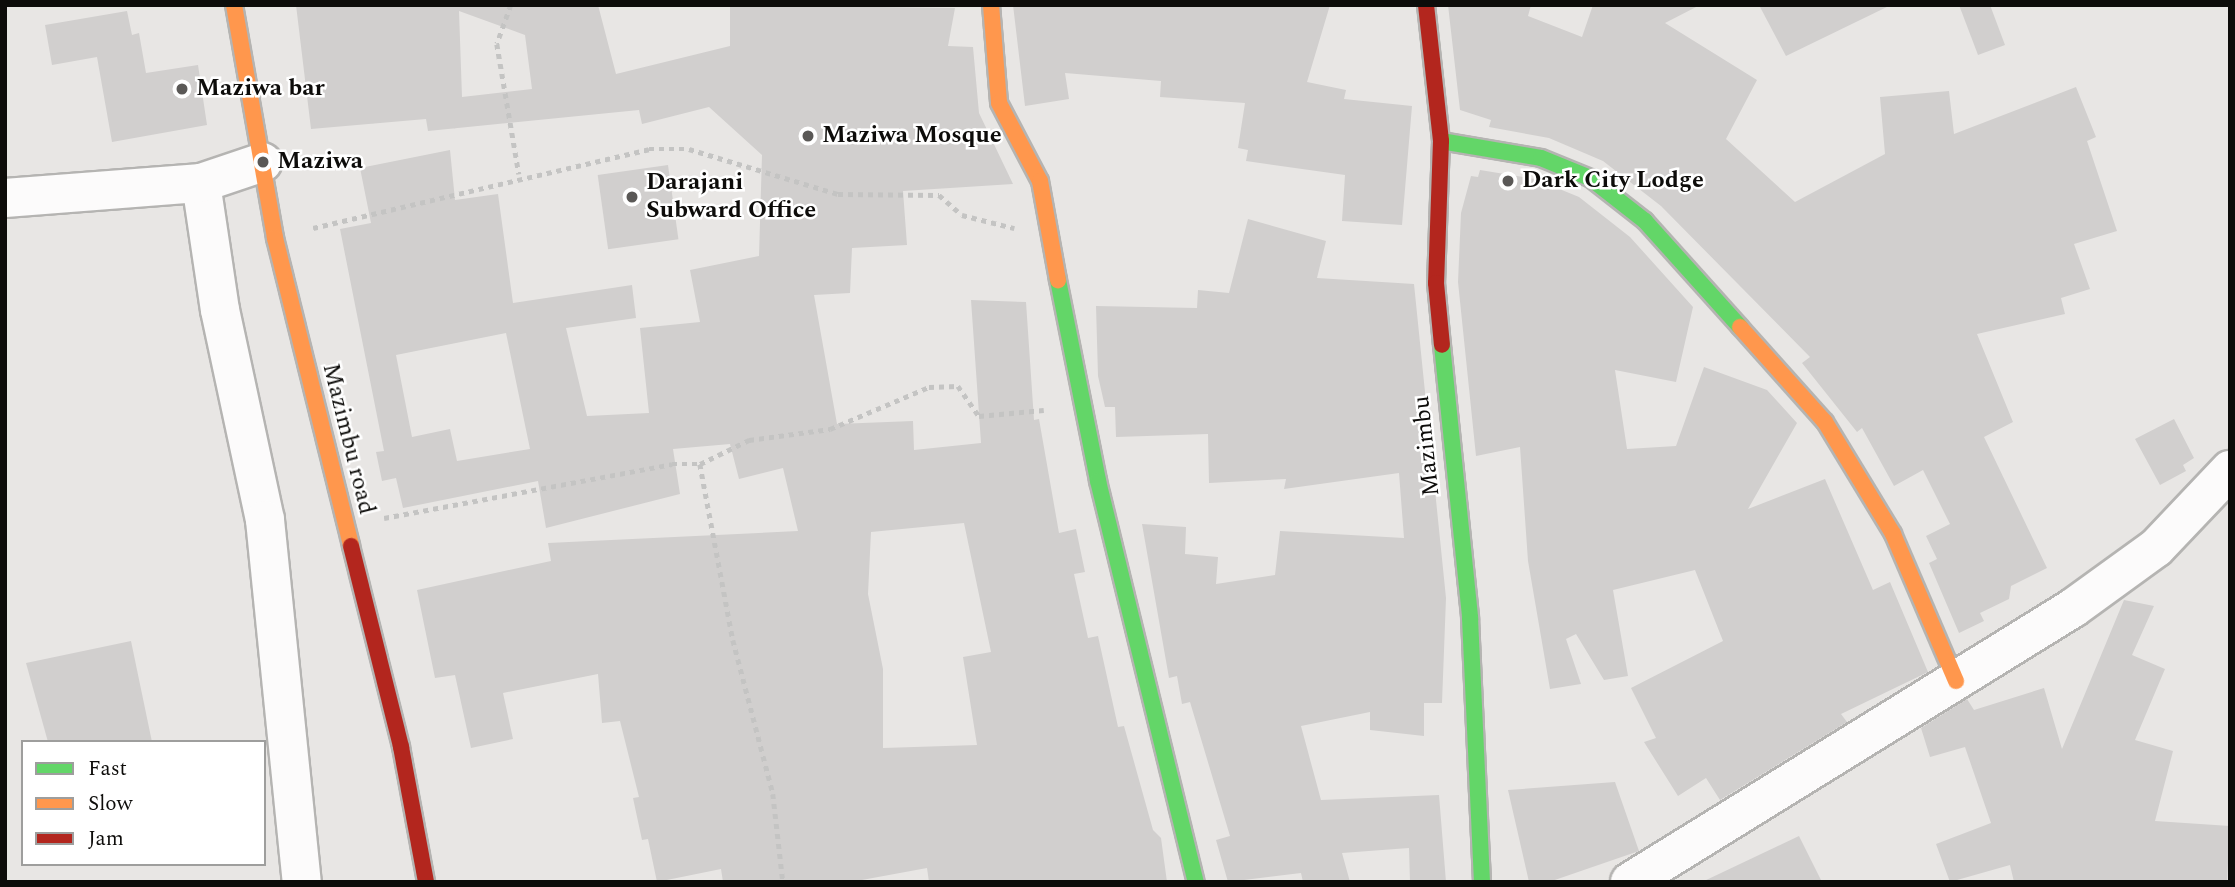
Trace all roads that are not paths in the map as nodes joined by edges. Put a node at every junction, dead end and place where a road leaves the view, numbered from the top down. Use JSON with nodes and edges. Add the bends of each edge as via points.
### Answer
{"nodes":[{"id":1,"x":234,"y":5,"type":"edge"},
{"id":2,"x":991,"y":5,"type":"edge"},
{"id":3,"x":1426,"y":5,"type":"edge"},
{"id":4,"x":1441,"y":141,"type":"junction"},
{"id":5,"x":263,"y":162,"type":"junction"},
{"id":6,"x":201,"y":183,"type":"junction"},
{"id":7,"x":5,"y":198,"type":"edge"},
{"id":8,"x":2230,"y":470,"type":"edge"},
{"id":9,"x":1956,"y":681,"type":"junction"},
{"id":10,"x":302,"y":882,"type":"edge"},
{"id":11,"x":426,"y":882,"type":"edge"},
{"id":12,"x":1196,"y":882,"type":"edge"},
{"id":13,"x":1482,"y":882,"type":"edge"},
{"id":14,"x":1630,"y":882,"type":"edge"}],
"edges":[{"from":1,"to":5,"type":"street","name":"Mazimbu road"},
{"from":2,"to":12,"type":"street","via":[[999,103],[1040,181],[1054,233],[1082,399]]},
{"from":3,"to":4,"type":"street","name":"Mazimbu"},
{"from":4,"to":9,"type":"street","via":[[1553,163],[1590,178],[1645,221],[1825,422],[1893,534]]},
{"from":4,"to":13,"type":"street","name":"Mazimbu","via":[[1436,283],[1470,618]]},
{"from":5,"to":6,"type":"street"},
{"from":5,"to":11,"type":"street","name":"Mazimbu road","via":[[275,238],[401,747]]},
{"from":6,"to":7,"type":"street"},
{"from":6,"to":10,"type":"street","via":[[220,310],[265,520]]},
{"from":8,"to":9,"type":"street","via":[[2155,548]]},
{"from":9,"to":14,"type":"street"}]}
